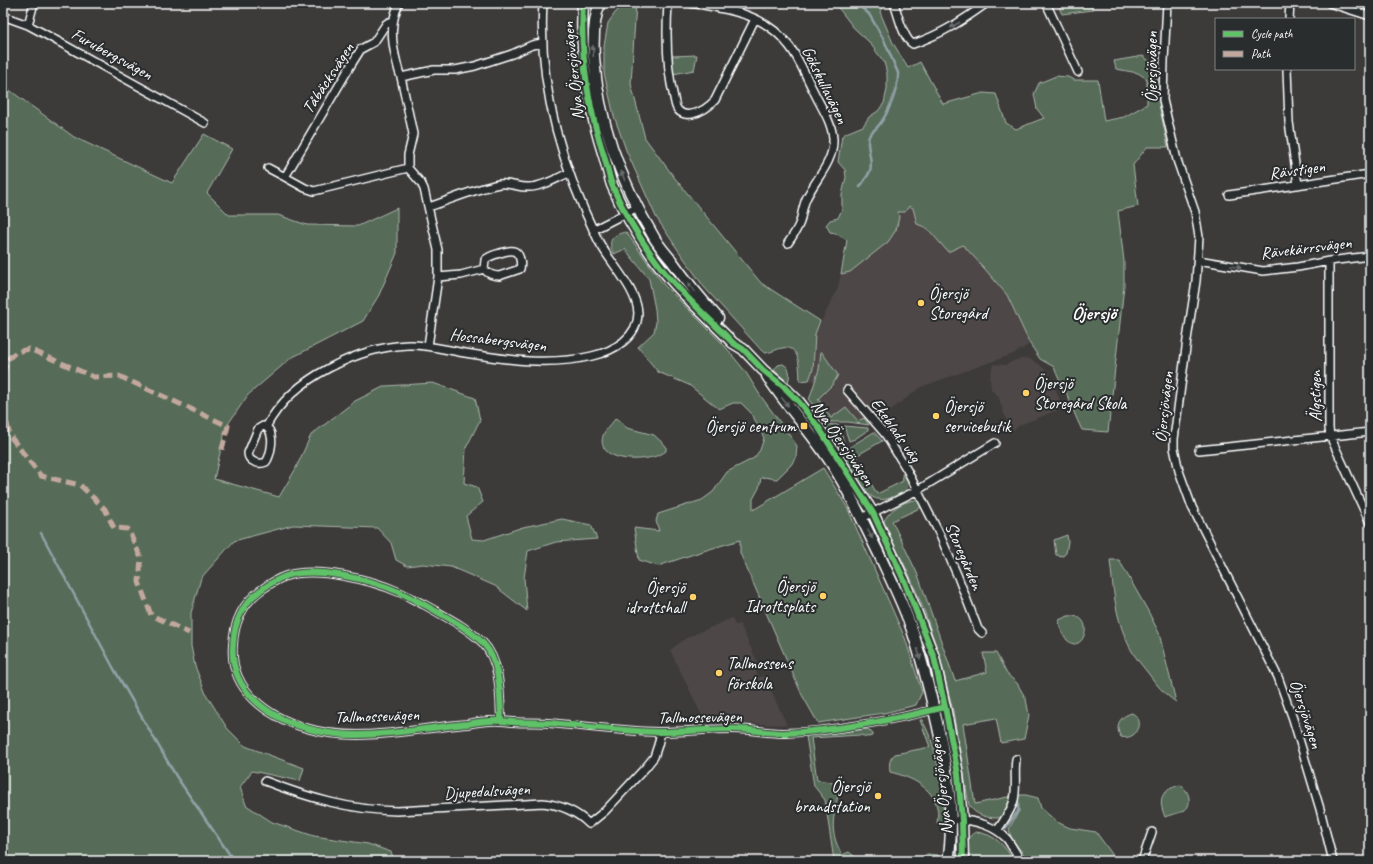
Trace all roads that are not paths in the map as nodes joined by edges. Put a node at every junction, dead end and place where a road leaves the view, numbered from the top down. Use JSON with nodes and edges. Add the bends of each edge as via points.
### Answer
{"nodes":[{"id":1,"x":34,"y":3,"type":"edge"},
{"id":2,"x":399,"y":3,"type":"edge"},
{"id":3,"x":543,"y":3,"type":"edge"},
{"id":4,"x":584,"y":3,"type":"edge"},
{"id":5,"x":599,"y":3,"type":"edge"},
{"id":6,"x":668,"y":3,"type":"edge"},
{"id":7,"x":690,"y":3,"type":"edge"},
{"id":8,"x":894,"y":3,"type":"edge"},
{"id":9,"x":987,"y":3,"type":"edge"},
{"id":10,"x":1046,"y":3,"type":"edge"},
{"id":11,"x":1168,"y":3,"type":"edge"},
{"id":12,"x":1290,"y":3,"type":"edge"},
{"id":13,"x":1329,"y":3,"type":"edge"},
{"id":14,"x":733,"y":6,"type":"edge"},
{"id":15,"x":3,"y":16,"type":"edge"},
{"id":16,"x":1370,"y":16,"type":"edge"},
{"id":17,"x":755,"y":18,"type":"junction"},
{"id":18,"x":1289,"y":18,"type":"edge"},
{"id":19,"x":393,"y":22,"type":"junction"},
{"id":20,"x":28,"y":25,"type":"junction"},
{"id":21,"x":542,"y":43,"type":"junction"},
{"id":22,"x":1287,"y":70,"type":"edge"},
{"id":23,"x":1078,"y":72,"type":"dead end"},
{"id":24,"x":401,"y":77,"type":"junction"},
{"id":25,"x":205,"y":123,"type":"dead end"},
{"id":26,"x":268,"y":168,"type":"dead end"},
{"id":27,"x":408,"y":168,"type":"junction"},
{"id":28,"x":569,"y":173,"type":"junction"},
{"id":29,"x":1370,"y":174,"type":"edge"},
{"id":30,"x":285,"y":177,"type":"junction"},
{"id":31,"x":1298,"y":185,"type":"junction"},
{"id":32,"x":1229,"y":195,"type":"dead end"},
{"id":33,"x":638,"y":207,"type":"junction"},
{"id":34,"x":429,"y":208,"type":"junction"},
{"id":35,"x":626,"y":212,"type":"junction"},
{"id":36,"x":593,"y":230,"type":"junction"},
{"id":37,"x":788,"y":243,"type":"dead end"},
{"id":38,"x":1370,"y":256,"type":"edge"},
{"id":39,"x":1198,"y":260,"type":"junction"},
{"id":40,"x":1330,"y":261,"type":"junction"},
{"id":41,"x":484,"y":268,"type":"junction"},
{"id":42,"x":438,"y":277,"type":"junction"},
{"id":43,"x":428,"y":346,"type":"junction"},
{"id":44,"x":743,"y":349,"type":"junction"},
{"id":45,"x":763,"y":370,"type":"junction"},
{"id":46,"x":847,"y":390,"type":"dead end"},
{"id":47,"x":266,"y":427,"type":"junction"},
{"id":48,"x":1370,"y":432,"type":"edge"},
{"id":49,"x":1330,"y":436,"type":"junction"},
{"id":50,"x":995,"y":443,"type":"dead end"},
{"id":51,"x":1199,"y":450,"type":"dead end"},
{"id":52,"x":918,"y":490,"type":"junction"},
{"id":53,"x":873,"y":513,"type":"junction"},
{"id":54,"x":862,"y":518,"type":"junction"},
{"id":55,"x":1370,"y":523,"type":"edge"},
{"id":56,"x":982,"y":633,"type":"dead end"},
{"id":57,"x":945,"y":707,"type":"junction"},
{"id":58,"x":934,"y":710,"type":"junction"},
{"id":59,"x":501,"y":720,"type":"junction"},
{"id":60,"x":661,"y":732,"type":"junction"},
{"id":61,"x":1016,"y":759,"type":"dead end"},
{"id":62,"x":265,"y":781,"type":"dead end"},
{"id":63,"x":950,"y":820,"type":"junction"},
{"id":64,"x":962,"y":820,"type":"junction"},
{"id":65,"x":997,"y":831,"type":"junction"},
{"id":66,"x":1152,"y":832,"type":"dead end"},
{"id":67,"x":948,"y":861,"type":"edge"},
{"id":68,"x":963,"y":861,"type":"edge"},
{"id":69,"x":1021,"y":861,"type":"edge"},
{"id":70,"x":1142,"y":861,"type":"edge"},
{"id":71,"x":1333,"y":861,"type":"edge"}],
"edges":[{"from":1,"to":20,"type":"street"},
{"from":2,"to":19,"type":"street"},
{"from":3,"to":21,"type":"street","name":"Hossabergsvägen"},
{"from":4,"to":5,"type":"street","name":"Nya Öjersjövägen"},
{"from":4,"to":35,"type":"street","name":"Nya Öjersjövägen","via":[[583,43],[592,115],[612,185]]},
{"from":33,"to":5,"type":"street","name":"Nya Öjersjövägen","one_way":true,"via":[[612,148],[597,88],[593,44]]},
{"from":6,"to":17,"type":"street","via":[[668,63],[676,108],[683,113],[699,113],[710,106]]},
{"from":7,"to":14,"type":"street","name":"Gökskullavägen"},
{"from":9,"to":8,"type":"street","one_way":true,"via":[[950,28],[913,44],[906,36]]},
{"from":10,"to":23,"type":"street"},
{"from":11,"to":39,"type":"street","name":"Öjersjövägen","via":[[1163,100],[1177,160],[1198,226]]},
{"from":12,"to":18,"type":"street"},
{"from":13,"to":16,"type":"street"},
{"from":14,"to":17,"type":"street","name":"Gökskullavägen"},
{"from":15,"to":20,"type":"street","name":"Furubergsvägen"},
{"from":17,"to":37,"type":"street","name":"Gökskullavägen","via":[[781,36],[790,47],[826,113],[833,140],[828,163],[805,200],[796,232]]},
{"from":19,"to":24,"type":"street","via":[[392,43]]},
{"from":19,"to":30,"type":"street","name":"Tåbäcksvägen","via":[[386,24],[374,42],[362,49]]},
{"from":20,"to":25,"type":"street","name":"Furubergsvägen"},
{"from":21,"to":24,"type":"street","via":[[468,67],[434,70]]},
{"from":21,"to":28,"type":"street","name":"Hossabergsvägen","via":[[549,103]]},
{"from":22,"to":31,"type":"street","via":[[1288,122]]},
{"from":24,"to":27,"type":"street","via":[[413,134]]},
{"from":26,"to":30,"type":"street"},
{"from":27,"to":30,"type":"street","via":[[314,191]]},
{"from":27,"to":34,"type":"street","via":[[421,183]]},
{"from":28,"to":34,"type":"street","via":[[530,188],[510,183],[500,184]]},
{"from":28,"to":36,"type":"street","name":"Hossabergsvägen"},
{"from":29,"to":31,"type":"street","name":"Rävstigen"},
{"from":31,"to":32,"type":"street","name":"Rävstigen"},
{"from":33,"to":35,"type":"street"},
{"from":44,"to":33,"type":"street","name":"Nya Öjersjövägen","one_way":true,"via":[[656,241]]},
{"from":34,"to":42,"type":"street","via":[[438,250]]},
{"from":35,"to":36,"type":"street"},
{"from":35,"to":44,"type":"street","name":"Nya Öjersjövägen","via":[[662,269],[734,344]]},
{"from":36,"to":43,"type":"street","name":"Hossabergsvägen","via":[[630,289],[638,310],[634,331],[617,346],[590,357],[557,362],[514,360]]},
{"from":38,"to":40,"type":"street","name":"Rävekärrsvägen"},
{"from":39,"to":40,"type":"street","name":"Rävekärrsvägen","one_way":true,"via":[[1263,271]]},
{"from":39,"to":71,"type":"street","name":"Öjersjövägen","via":[[1174,438],[1176,458],[1181,480],[1192,507],[1286,697]]},
{"from":40,"to":49,"type":"street","name":"Älgstigen"},
{"from":41,"to":41,"type":"street","via":[[489,274],[496,276],[520,269],[519,255],[512,250],[492,256],[485,260]]},
{"from":41,"to":42,"type":"street","via":[[461,275]]},
{"from":42,"to":43,"type":"street"},
{"from":43,"to":47,"type":"street","name":"Hossabergsvägen","via":[[411,344],[371,350],[318,373],[280,406]]},
{"from":44,"to":45,"type":"street","name":"Nya Öjersjövägen"},
{"from":45,"to":53,"type":"street","name":"Nya Öjersjövägen","via":[[786,388],[819,428]]},
{"from":45,"to":54,"type":"street","name":"Nya Öjersjövägen","one_way":true,"via":[[838,473]]},
{"from":46,"to":52,"type":"street","name":"Ekeblads väg","via":[[885,434]]},
{"from":47,"to":47,"type":"street","name":"Hossabergsvägen","via":[[272,438],[269,456],[266,462],[257,463],[248,458],[248,453],[258,429]]},
{"from":48,"to":49,"type":"street"},
{"from":49,"to":51,"type":"street"},
{"from":49,"to":55,"type":"street","name":"Älgstigen"},
{"from":50,"to":52,"type":"street"},
{"from":52,"to":53,"type":"street"},
{"from":52,"to":56,"type":"street","name":"Storegården","via":[[942,539],[978,629]]},
{"from":53,"to":54,"type":"street"},
{"from":53,"to":57,"type":"street","name":"Nya Öjersjövägen","via":[[904,580],[934,657]]},
{"from":54,"to":58,"type":"street","name":"Nya Öjersjövägen","one_way":true,"via":[[903,606]]},
{"from":57,"to":58,"type":"street","name":"Tallmossevägen"},
{"from":57,"to":64,"type":"street","name":"Nya Öjersjövägen","via":[[958,774]]},
{"from":58,"to":60,"type":"street","name":"Tallmossevägen","via":[[876,722],[794,732],[771,733],[736,729]]},
{"from":58,"to":63,"type":"street","name":"Nya Öjersjövägen","via":[[948,778]]},
{"from":59,"to":59,"type":"street","name":"Tallmossevägen","via":[[410,731],[357,734],[316,731],[294,724],[260,706],[238,678],[232,655],[234,632],[243,609],[256,593],[284,576],[321,573],[347,577],[397,591],[461,626],[484,644],[494,662],[499,682]]},
{"from":59,"to":60,"type":"street","name":"Tallmossevägen"},
{"from":60,"to":62,"type":"street","name":"Djupedalsvägen","via":[[654,757],[605,811],[589,824],[573,811],[554,804],[373,810],[317,800]]},
{"from":61,"to":65,"type":"street","via":[[1014,800]]},
{"from":63,"to":64,"type":"street"},
{"from":63,"to":67,"type":"street","name":"Nya Öjersjövägen"},
{"from":64,"to":65,"type":"street","via":[[988,826]]},
{"from":64,"to":68,"type":"street","name":"Nya Öjersjövägen"},
{"from":65,"to":69,"type":"street","via":[[1008,840]]},
{"from":66,"to":70,"type":"street"}]}
